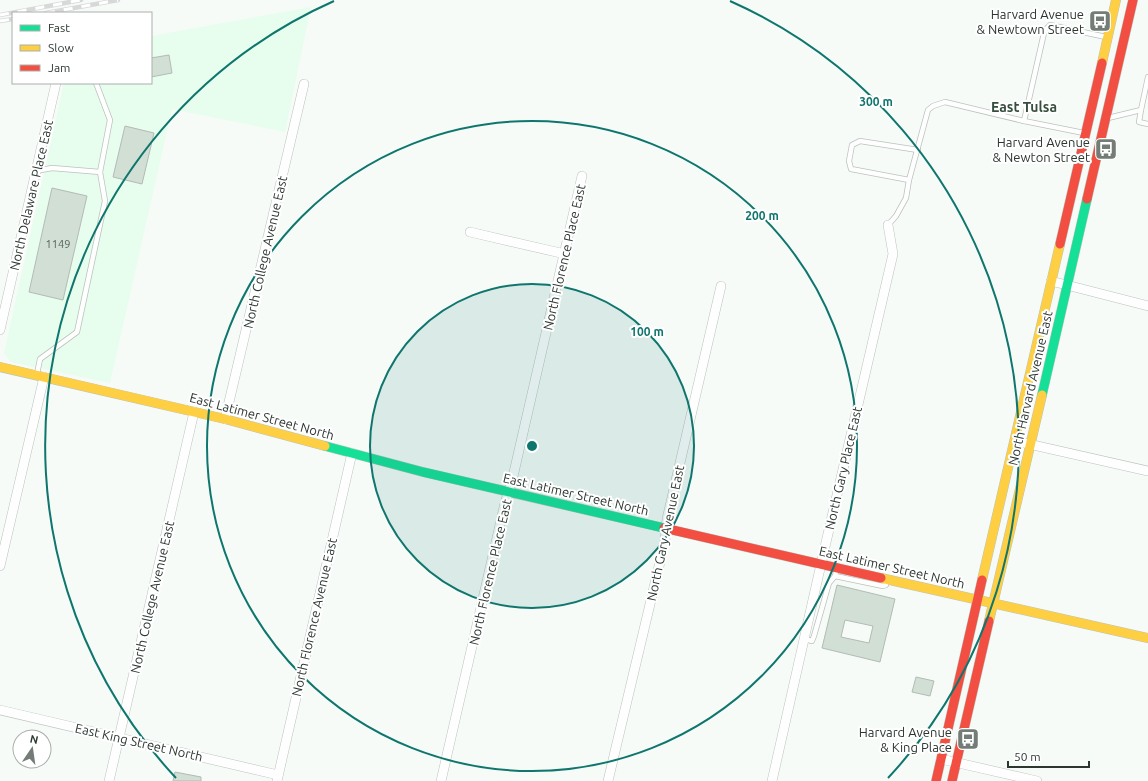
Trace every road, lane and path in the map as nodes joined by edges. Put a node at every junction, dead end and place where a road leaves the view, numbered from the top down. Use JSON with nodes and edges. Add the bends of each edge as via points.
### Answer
{"nodes":[{"id":1,"x":1116,"y":0,"type":"edge"},
{"id":2,"x":1133,"y":0,"type":"edge"},
{"id":3,"x":1108,"y":37,"type":"junction"},
{"id":4,"x":1148,"y":77,"type":"edge"},
{"id":5,"x":56,"y":84,"type":"edge"},
{"id":6,"x":96,"y":84,"type":"edge"},
{"id":7,"x":304,"y":84,"type":"dead end"},
{"id":8,"x":1141,"y":110,"type":"junction"},
{"id":9,"x":1106,"y":118,"type":"junction"},
{"id":10,"x":1024,"y":121,"type":"junction"},
{"id":11,"x":1148,"y":124,"type":"edge"},
{"id":12,"x":1086,"y":134,"type":"junction"},
{"id":13,"x":1102,"y":136,"type":"junction"},
{"id":14,"x":918,"y":150,"type":"junction"},
{"id":15,"x":36,"y":171,"type":"junction"},
{"id":16,"x":100,"y":172,"type":"junction"},
{"id":17,"x":582,"y":176,"type":"dead end"},
{"id":18,"x":909,"y":180,"type":"junction"},
{"id":19,"x":888,"y":225,"type":"joint"},
{"id":20,"x":470,"y":232,"type":"dead end"},
{"id":21,"x":565,"y":254,"type":"junction"},
{"id":22,"x":1052,"y":281,"type":"junction"},
{"id":23,"x":1067,"y":285,"type":"junction"},
{"id":24,"x":721,"y":286,"type":"dead end"},
{"id":25,"x":1148,"y":306,"type":"edge"},
{"id":26,"x":0,"y":330,"type":"edge"},
{"id":27,"x":0,"y":367,"type":"edge"},
{"id":28,"x":40,"y":376,"type":"junction"},
{"id":29,"x":194,"y":412,"type":"junction"},
{"id":30,"x":225,"y":420,"type":"junction"},
{"id":31,"x":1015,"y":441,"type":"junction"},
{"id":32,"x":1031,"y":444,"type":"junction"},
{"id":33,"x":352,"y":453,"type":"junction"},
{"id":34,"x":1148,"y":471,"type":"edge"},
{"id":35,"x":509,"y":492,"type":"junction"},
{"id":36,"x":666,"y":529,"type":"junction"},
{"id":37,"x":821,"y":564,"type":"junction"},
{"id":38,"x":0,"y":566,"type":"edge"},
{"id":39,"x":836,"y":572,"type":"junction"},
{"id":40,"x":978,"y":600,"type":"junction"},
{"id":41,"x":993,"y":603,"type":"junction"},
{"id":42,"x":1148,"y":638,"type":"edge"},
{"id":43,"x":805,"y":639,"type":"junction"},
{"id":44,"x":0,"y":710,"type":"edge"},
{"id":45,"x":119,"y":738,"type":"junction"},
{"id":46,"x":941,"y":759,"type":"junction"},
{"id":47,"x":956,"y":763,"type":"junction"},
{"id":48,"x":278,"y":778,"type":"edge"},
{"id":49,"x":109,"y":781,"type":"edge"},
{"id":50,"x":441,"y":781,"type":"edge"},
{"id":51,"x":608,"y":781,"type":"edge"},
{"id":52,"x":772,"y":781,"type":"edge"},
{"id":53,"x":936,"y":781,"type":"edge"},
{"id":54,"x":952,"y":781,"type":"edge"},
{"id":55,"x":1033,"y":781,"type":"edge"}],
"edges":[{"from":1,"to":3,"type":"main road","name":"North Harvard Avenue East"},
{"from":2,"to":9,"type":"main road","name":"North Harvard Avenue East"},
{"from":3,"to":10,"type":"lane","via":[[1050,25],[1046,29]]},
{"from":3,"to":12,"type":"main road","name":"North Harvard Avenue East"},
{"from":4,"to":8,"type":"lane"},
{"from":5,"to":15,"type":"street","name":"North Delaware Place East"},
{"from":6,"to":16,"type":"lane","via":[[110,120]]},
{"from":7,"to":30,"type":"street","name":"North College Avenue East"},
{"from":8,"to":9,"type":"lane"},
{"from":8,"to":11,"type":"lane","via":[[1139,122]]},
{"from":9,"to":13,"type":"main road","name":"North Harvard Avenue East"},
{"from":10,"to":12,"type":"lane"},
{"from":10,"to":14,"type":"lane","via":[[945,102],[940,103],[928,110]]},
{"from":12,"to":13,"type":"main road"},
{"from":12,"to":22,"type":"main road","name":"North Harvard Avenue East"},
{"from":13,"to":23,"type":"main road","name":"North Harvard Avenue East"},
{"from":14,"to":18,"type":"lane"},
{"from":14,"to":18,"type":"lane","via":[[860,141],[852,145],[849,161],[851,169]]},
{"from":15,"to":16,"type":"lane","via":[[52,168]]},
{"from":15,"to":26,"type":"street","name":"North Delaware Place East"},
{"from":16,"to":28,"type":"lane","via":[[105,201],[77,332],[40,359]]},
{"from":17,"to":21,"type":"street","name":"North Florence Place East"},
{"from":18,"to":19,"type":"lane","via":[[906,198]]},
{"from":19,"to":37,"type":"street","name":"North Gary Place East","via":[[893,254]]},
{"from":20,"to":21,"type":"street"},
{"from":21,"to":35,"type":"street","name":"North Florence Place East"},
{"from":22,"to":23,"type":"street"},
{"from":22,"to":31,"type":"main road","name":"North Harvard Avenue East"},
{"from":23,"to":25,"type":"street"},
{"from":23,"to":32,"type":"main road","name":"North Harvard Avenue East"},
{"from":24,"to":36,"type":"street","name":"North Gary Avenue East"},
{"from":27,"to":28,"type":"main road","name":"East Latimer Street North"},
{"from":28,"to":29,"type":"main road","name":"East Latimer Street North"},
{"from":28,"to":38,"type":"street"},
{"from":29,"to":30,"type":"main road","name":"East Latimer Street North"},
{"from":29,"to":45,"type":"street","name":"North College Avenue East"},
{"from":30,"to":33,"type":"main road","name":"East Latimer Street North"},
{"from":31,"to":32,"type":"street"},
{"from":31,"to":40,"type":"main road","name":"North Harvard Avenue East"},
{"from":32,"to":34,"type":"street"},
{"from":32,"to":41,"type":"main road","name":"North Harvard Avenue East"},
{"from":33,"to":35,"type":"main road","name":"East Latimer Street North"},
{"from":33,"to":48,"type":"street","name":"North Florence Avenue East"},
{"from":35,"to":36,"type":"main road","name":"East Latimer Street North"},
{"from":35,"to":50,"type":"street","name":"North Florence Place East"},
{"from":36,"to":37,"type":"main road","name":"East Latimer Street North"},
{"from":36,"to":51,"type":"street","name":"North Gary Avenue East"},
{"from":37,"to":39,"type":"main road","name":"East Latimer Street North"},
{"from":37,"to":43,"type":"street","name":"North Gary Place East"},
{"from":39,"to":40,"type":"main road","name":"East Latimer Street North","via":[[887,579]]},
{"from":39,"to":43,"type":"lane","via":[[829,583],[812,641]]},
{"from":40,"to":41,"type":"main road","name":"East Latimer Street North"},
{"from":40,"to":46,"type":"main road","name":"North Harvard Avenue East"},
{"from":41,"to":42,"type":"main road","name":"East Latimer Street North"},
{"from":41,"to":47,"type":"main road","name":"North Harvard Avenue East"},
{"from":43,"to":52,"type":"street","name":"North Gary Place East"},
{"from":44,"to":45,"type":"street","name":"East King Street North"},
{"from":45,"to":48,"type":"street","name":"East King Street North"},
{"from":45,"to":49,"type":"street","name":"North College Avenue East"},
{"from":46,"to":47,"type":"street"},
{"from":46,"to":53,"type":"main road","name":"North Harvard Avenue East"},
{"from":47,"to":54,"type":"main road","name":"North Harvard Avenue East"},
{"from":47,"to":55,"type":"street"}]}
